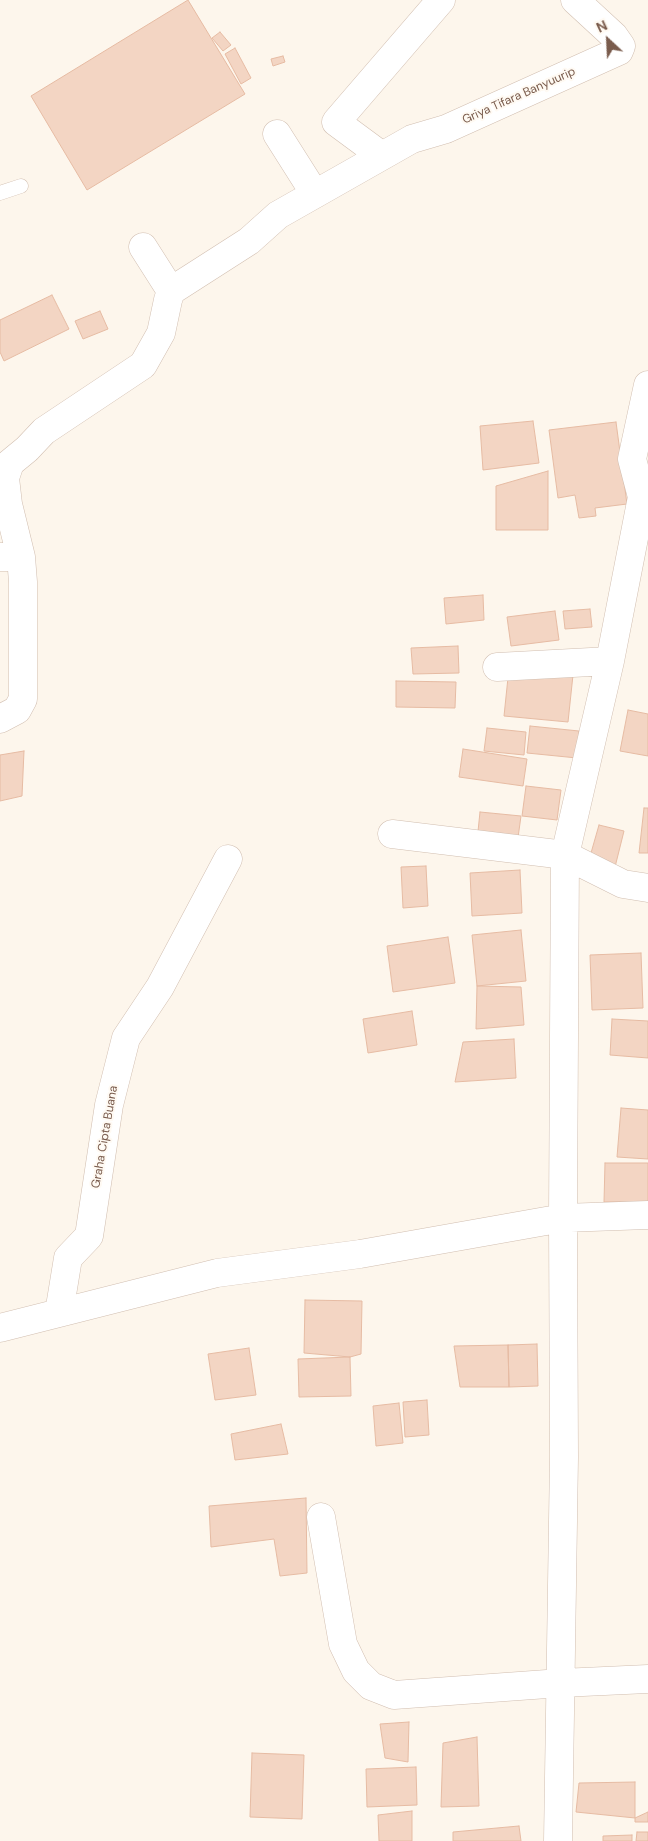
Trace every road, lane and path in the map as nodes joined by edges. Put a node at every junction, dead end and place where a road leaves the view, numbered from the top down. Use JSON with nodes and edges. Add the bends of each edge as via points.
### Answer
{"nodes":[{"id":1,"x":441,"y":0,"type":"edge"},
{"id":2,"x":575,"y":0,"type":"edge"},
{"id":3,"x":277,"y":134,"type":"dead end"},
{"id":4,"x":382,"y":156,"type":"junction"},
{"id":5,"x":21,"y":186,"type":"dead end"},
{"id":6,"x":0,"y":193,"type":"edge"},
{"id":7,"x":315,"y":194,"type":"junction"},
{"id":8,"x":143,"y":247,"type":"dead end"},
{"id":9,"x":171,"y":292,"type":"junction"},
{"id":10,"x":648,"y":385,"type":"edge"},
{"id":11,"x":10,"y":557,"type":"edge"},
{"id":12,"x":610,"y":661,"type":"junction"},
{"id":13,"x":497,"y":667,"type":"dead end"},
{"id":14,"x":0,"y":719,"type":"edge"},
{"id":15,"x":392,"y":834,"type":"dead end"},
{"id":16,"x":565,"y":855,"type":"junction"},
{"id":17,"x":228,"y":859,"type":"dead end"},
{"id":18,"x":648,"y":888,"type":"edge"},
{"id":19,"x":648,"y":1215,"type":"edge"},
{"id":20,"x":563,"y":1218,"type":"junction"},
{"id":21,"x":59,"y":1313,"type":"junction"},
{"id":22,"x":0,"y":1328,"type":"edge"},
{"id":23,"x":320,"y":1516,"type":"dead end"},
{"id":24,"x":648,"y":1679,"type":"edge"},
{"id":25,"x":561,"y":1683,"type":"junction"},
{"id":26,"x":558,"y":1841,"type":"edge"}],
"edges":[{"from":1,"to":4,"type":"street","via":[[336,122]]},
{"from":2,"to":4,"type":"street","name":"Griya Tifara Banyuurip","via":[[614,36],[621,46],[619,51],[446,129],[419,136]]},
{"from":3,"to":7,"type":"street"},
{"from":4,"to":7,"type":"street","name":"Griya Tifara Banyuurip"},
{"from":5,"to":6,"type":"lane"},
{"from":7,"to":9,"type":"street","name":"Griya Tifara Banyuurip","via":[[274,218],[249,242]]},
{"from":8,"to":9,"type":"street"},
{"from":9,"to":11,"type":"street","via":[[161,333],[143,365],[44,431],[10,464],[5,478]]},
{"from":10,"to":12,"type":"street","via":[[632,459],[642,497]]},
{"from":11,"to":14,"type":"street","via":[[23,582],[23,699],[17,710]]},
{"from":12,"to":13,"type":"street"},
{"from":12,"to":16,"type":"street"},
{"from":15,"to":16,"type":"street"},
{"from":16,"to":18,"type":"street","via":[[623,884]]},
{"from":16,"to":20,"type":"street"},
{"from":17,"to":21,"type":"street","name":"Graha Cipta Buana","via":[[160,987],[126,1038],[109,1105],[89,1236],[68,1258]]},
{"from":19,"to":20,"type":"street"},
{"from":20,"to":21,"type":"street","via":[[360,1254],[216,1273]]},
{"from":20,"to":25,"type":"street"},
{"from":21,"to":22,"type":"street"},
{"from":23,"to":25,"type":"street","via":[[343,1644],[356,1672],[372,1686],[394,1695]]},
{"from":24,"to":25,"type":"street"},
{"from":25,"to":26,"type":"street"}]}
